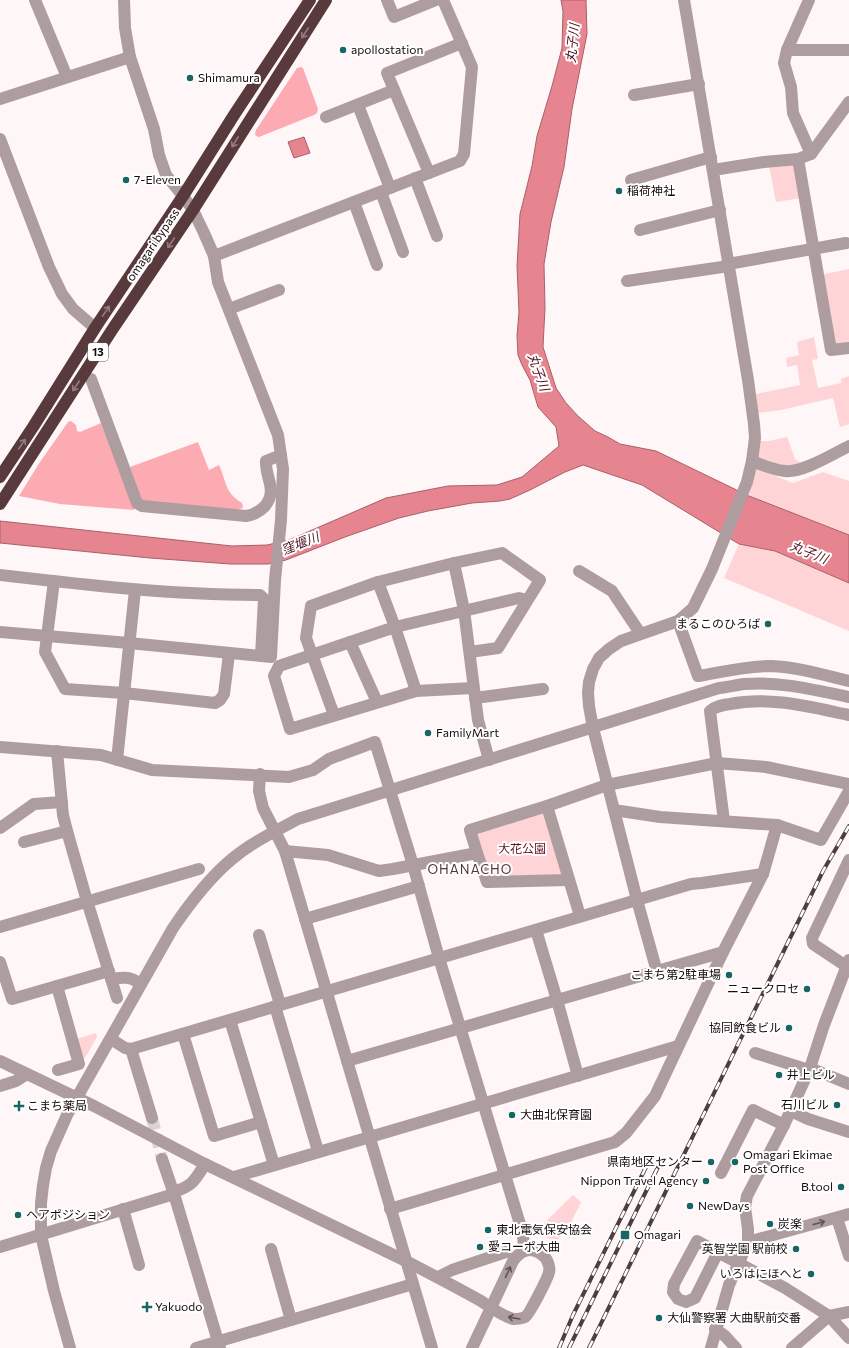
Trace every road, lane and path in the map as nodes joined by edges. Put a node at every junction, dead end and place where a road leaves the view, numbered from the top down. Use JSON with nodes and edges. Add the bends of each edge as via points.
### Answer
{"nodes":[{"id":1,"x":34,"y":0,"type":"edge"},
{"id":2,"x":124,"y":0,"type":"edge"},
{"id":3,"x":310,"y":0,"type":"edge"},
{"id":4,"x":326,"y":0,"type":"edge"},
{"id":5,"x":387,"y":0,"type":"edge"},
{"id":6,"x":436,"y":0,"type":"edge"},
{"id":7,"x":443,"y":0,"type":"edge"},
{"id":8,"x":684,"y":0,"type":"edge"},
{"id":9,"x":809,"y":0,"type":"edge"},
{"id":10,"x":462,"y":43,"type":"junction"},
{"id":11,"x":787,"y":50,"type":"junction"},
{"id":12,"x":849,"y":50,"type":"edge"},
{"id":13,"x":130,"y":57,"type":"junction"},
{"id":14,"x":67,"y":77,"type":"junction"},
{"id":15,"x":699,"y":84,"type":"junction"},
{"id":16,"x":394,"y":90,"type":"junction"},
{"id":17,"x":634,"y":95,"type":"dead end"},
{"id":18,"x":0,"y":100,"type":"edge"},
{"id":19,"x":849,"y":102,"type":"edge"},
{"id":20,"x":358,"y":105,"type":"junction"},
{"id":21,"x":326,"y":118,"type":"dead end"},
{"id":22,"x":0,"y":139,"type":"edge"},
{"id":23,"x":811,"y":154,"type":"junction"},
{"id":24,"x":798,"y":159,"type":"junction"},
{"id":25,"x":712,"y":164,"type":"junction"},
{"id":26,"x":430,"y":173,"type":"junction"},
{"id":27,"x":415,"y":178,"type":"junction"},
{"id":28,"x":630,"y":180,"type":"dead end"},
{"id":29,"x":386,"y":190,"type":"junction"},
{"id":30,"x":183,"y":196,"type":"junction"},
{"id":31,"x":354,"y":202,"type":"junction"},
{"id":32,"x":193,"y":210,"type":"junction"},
{"id":33,"x":720,"y":210,"type":"junction"},
{"id":34,"x":640,"y":230,"type":"dead end"},
{"id":35,"x":437,"y":236,"type":"dead end"},
{"id":36,"x":846,"y":243,"type":"dead end"},
{"id":37,"x":814,"y":249,"type":"junction"},
{"id":38,"x":403,"y":252,"type":"dead end"},
{"id":39,"x":214,"y":256,"type":"junction"},
{"id":40,"x":377,"y":265,"type":"dead end"},
{"id":41,"x":729,"y":265,"type":"junction"},
{"id":42,"x":627,"y":282,"type":"dead end"},
{"id":43,"x":280,"y":290,"type":"dead end"},
{"id":44,"x":229,"y":309,"type":"junction"},
{"id":45,"x":95,"y":328,"type":"junction"},
{"id":46,"x":849,"y":348,"type":"edge"},
{"id":47,"x":91,"y":379,"type":"dead end"},
{"id":48,"x":849,"y":446,"type":"edge"},
{"id":49,"x":281,"y":455,"type":"junction"},
{"id":50,"x":752,"y":461,"type":"junction"},
{"id":51,"x":0,"y":477,"type":"edge"},
{"id":52,"x":3,"y":500,"type":"edge"},
{"id":53,"x":454,"y":563,"type":"junction"},
{"id":54,"x":579,"y":571,"type":"dead end"},
{"id":55,"x":0,"y":575,"type":"edge"},
{"id":56,"x":54,"y":581,"type":"junction"},
{"id":57,"x":378,"y":582,"type":"junction"},
{"id":58,"x":135,"y":590,"type":"junction"},
{"id":59,"x":527,"y":600,"type":"junction"},
{"id":60,"x":464,"y":610,"type":"junction"},
{"id":61,"x":678,"y":621,"type":"junction"},
{"id":62,"x":395,"y":627,"type":"junction"},
{"id":63,"x":0,"y":632,"type":"edge"},
{"id":64,"x":640,"y":633,"type":"junction"},
{"id":65,"x":47,"y":636,"type":"junction"},
{"id":66,"x":350,"y":642,"type":"junction"},
{"id":67,"x":129,"y":643,"type":"junction"},
{"id":68,"x":470,"y":652,"type":"junction"},
{"id":69,"x":229,"y":654,"type":"junction"},
{"id":70,"x":312,"y":655,"type":"junction"},
{"id":71,"x":270,"y":660,"type":"junction"},
{"id":72,"x":849,"y":681,"type":"edge"},
{"id":73,"x":543,"y":689,"type":"dead end"},
{"id":74,"x":416,"y":691,"type":"junction"},
{"id":75,"x":474,"y":693,"type":"junction"},
{"id":76,"x":124,"y":694,"type":"junction"},
{"id":77,"x":849,"y":697,"type":"edge"},
{"id":78,"x":377,"y":702,"type":"junction"},
{"id":79,"x":334,"y":715,"type":"junction"},
{"id":80,"x":849,"y":716,"type":"edge"},
{"id":81,"x":593,"y":728,"type":"junction"},
{"id":82,"x":0,"y":747,"type":"edge"},
{"id":83,"x":57,"y":751,"type":"junction"},
{"id":84,"x":117,"y":760,"type":"junction"},
{"id":85,"x":489,"y":760,"type":"junction"},
{"id":86,"x":717,"y":763,"type":"junction"},
{"id":87,"x":260,"y":774,"type":"junction"},
{"id":88,"x":849,"y":784,"type":"edge"},
{"id":89,"x":607,"y":785,"type":"junction"},
{"id":90,"x":391,"y":790,"type":"junction"},
{"id":91,"x":849,"y":791,"type":"edge"},
{"id":92,"x":62,"y":802,"type":"junction"},
{"id":93,"x":547,"y":806,"type":"junction"},
{"id":94,"x":614,"y":810,"type":"junction"},
{"id":95,"x":724,"y":821,"type":"junction"},
{"id":96,"x":777,"y":825,"type":"junction"},
{"id":97,"x":0,"y":828,"type":"edge"},
{"id":98,"x":67,"y":831,"type":"junction"},
{"id":99,"x":274,"y":832,"type":"junction"},
{"id":100,"x":24,"y":842,"type":"dead end"},
{"id":101,"x":284,"y":851,"type":"junction"},
{"id":102,"x":478,"y":853,"type":"junction"},
{"id":103,"x":849,"y":860,"type":"edge"},
{"id":104,"x":413,"y":865,"type":"junction"},
{"id":105,"x":199,"y":869,"type":"dead end"},
{"id":106,"x":763,"y":874,"type":"junction"},
{"id":107,"x":569,"y":880,"type":"junction"},
{"id":108,"x":419,"y":886,"type":"junction"},
{"id":109,"x":637,"y":900,"type":"junction"},
{"id":110,"x":87,"y":901,"type":"junction"},
{"id":111,"x":580,"y":916,"type":"junction"},
{"id":112,"x":305,"y":919,"type":"junction"},
{"id":113,"x":0,"y":927,"type":"edge"},
{"id":114,"x":536,"y":930,"type":"junction"},
{"id":115,"x":259,"y":935,"type":"dead end"},
{"id":116,"x":723,"y":952,"type":"junction"},
{"id":117,"x":439,"y":958,"type":"junction"},
{"id":118,"x":0,"y":962,"type":"edge"},
{"id":119,"x":848,"y":963,"type":"edge"},
{"id":120,"x":657,"y":972,"type":"junction"},
{"id":121,"x":110,"y":975,"type":"junction"},
{"id":122,"x":845,"y":981,"type":"edge"},
{"id":123,"x":142,"y":984,"type":"junction"},
{"id":124,"x":57,"y":986,"type":"junction"},
{"id":125,"x":326,"y":992,"type":"junction"},
{"id":126,"x":117,"y":998,"type":"dead end"},
{"id":127,"x":558,"y":1000,"type":"junction"},
{"id":128,"x":278,"y":1005,"type":"junction"},
{"id":129,"x":230,"y":1020,"type":"junction"},
{"id":130,"x":461,"y":1028,"type":"junction"},
{"id":131,"x":183,"y":1034,"type":"junction"},
{"id":132,"x":111,"y":1039,"type":"junction"},
{"id":133,"x":678,"y":1046,"type":"junction"},
{"id":134,"x":131,"y":1049,"type":"junction"},
{"id":135,"x":755,"y":1053,"type":"dead end"},
{"id":136,"x":0,"y":1061,"type":"edge"},
{"id":137,"x":346,"y":1061,"type":"junction"},
{"id":138,"x":809,"y":1069,"type":"junction"},
{"id":139,"x":58,"y":1070,"type":"dead end"},
{"id":140,"x":26,"y":1074,"type":"junction"},
{"id":141,"x":578,"y":1076,"type":"junction"},
{"id":142,"x":849,"y":1084,"type":"edge"},
{"id":143,"x":0,"y":1086,"type":"edge"},
{"id":144,"x":77,"y":1098,"type":"junction"},
{"id":145,"x":484,"y":1104,"type":"junction"},
{"id":146,"x":791,"y":1111,"type":"junction"},
{"id":147,"x":152,"y":1118,"type":"tunnel mouth"},
{"id":148,"x":261,"y":1122,"type":"junction"},
{"id":149,"x":784,"y":1125,"type":"junction"},
{"id":150,"x":849,"y":1132,"type":"edge"},
{"id":151,"x":369,"y":1137,"type":"junction"},
{"id":152,"x":318,"y":1152,"type":"junction"},
{"id":153,"x":162,"y":1159,"type":"tunnel mouth"},
{"id":154,"x":205,"y":1164,"type":"junction"},
{"id":155,"x":274,"y":1165,"type":"junction"},
{"id":156,"x":720,"y":1173,"type":"dead end"},
{"id":157,"x":506,"y":1174,"type":"junction"},
{"id":158,"x":234,"y":1177,"type":"junction"},
{"id":159,"x":174,"y":1193,"type":"junction"},
{"id":160,"x":123,"y":1209,"type":"junction"},
{"id":161,"x":390,"y":1209,"type":"junction"},
{"id":162,"x":849,"y":1214,"type":"edge"},
{"id":163,"x":837,"y":1218,"type":"junction"},
{"id":164,"x":41,"y":1235,"type":"junction"},
{"id":165,"x":748,"y":1242,"type":"junction"},
{"id":166,"x":0,"y":1247,"type":"edge"},
{"id":167,"x":271,"y":1249,"type":"dead end"},
{"id":168,"x":524,"y":1250,"type":"junction"},
{"id":169,"x":506,"y":1252,"type":"dead end"},
{"id":170,"x":718,"y":1252,"type":"junction"},
{"id":171,"x":849,"y":1256,"type":"edge"},
{"id":172,"x":406,"y":1261,"type":"junction"},
{"id":173,"x":738,"y":1263,"type":"junction"},
{"id":174,"x":139,"y":1265,"type":"dead end"},
{"id":175,"x":438,"y":1277,"type":"junction"},
{"id":176,"x":413,"y":1284,"type":"junction"},
{"id":177,"x":491,"y":1307,"type":"junction"},
{"id":178,"x":849,"y":1312,"type":"edge"},
{"id":179,"x":829,"y":1316,"type":"junction"},
{"id":180,"x":291,"y":1320,"type":"junction"},
{"id":181,"x":715,"y":1329,"type":"junction"},
{"id":182,"x":849,"y":1338,"type":"edge"},
{"id":183,"x":219,"y":1345,"type":"edge"},
{"id":184,"x":70,"y":1348,"type":"edge"},
{"id":185,"x":196,"y":1348,"type":"edge"},
{"id":186,"x":432,"y":1348,"type":"edge"},
{"id":187,"x":472,"y":1348,"type":"edge"},
{"id":188,"x":711,"y":1348,"type":"edge"},
{"id":189,"x":736,"y":1348,"type":"edge"},
{"id":190,"x":792,"y":1348,"type":"edge"}],
"edges":[{"from":1,"to":14,"type":"street"},
{"from":2,"to":13,"type":"street"},
{"from":3,"to":30,"type":"highway","name":"omagari bypass","number":"13"},
{"from":4,"to":32,"type":"highway","name":"omagari bypass","number":"13","one_way":true},
{"from":5,"to":6,"type":"street","via":[[394,17]]},
{"from":7,"to":10,"type":"street"},
{"from":8,"to":15,"type":"street"},
{"from":9,"to":11,"type":"street"},
{"from":10,"to":16,"type":"street","via":[[387,73]]},
{"from":10,"to":26,"type":"street","via":[[472,67],[464,154],[460,161]]},
{"from":11,"to":12,"type":"street"},
{"from":11,"to":23,"type":"street","via":[[784,63],[791,87],[793,113]]},
{"from":13,"to":14,"type":"street"},
{"from":13,"to":30,"type":"street","via":[[145,98],[166,175]]},
{"from":14,"to":18,"type":"street"},
{"from":15,"to":17,"type":"street"},
{"from":15,"to":25,"type":"street"},
{"from":16,"to":20,"type":"street"},
{"from":16,"to":26,"type":"street"},
{"from":19,"to":23,"type":"street"},
{"from":20,"to":21,"type":"street"},
{"from":20,"to":29,"type":"street"},
{"from":22,"to":45,"type":"street","via":[[46,260],[62,294],[73,309]]},
{"from":23,"to":24,"type":"street"},
{"from":24,"to":25,"type":"street"},
{"from":24,"to":37,"type":"street"},
{"from":25,"to":28,"type":"street"},
{"from":25,"to":33,"type":"street"},
{"from":26,"to":27,"type":"street"},
{"from":27,"to":29,"type":"street"},
{"from":27,"to":35,"type":"street"},
{"from":29,"to":31,"type":"street"},
{"from":29,"to":38,"type":"street"},
{"from":30,"to":32,"type":"street"},
{"from":45,"to":30,"type":"highway","name":"omagari bypass","number":"13","one_way":true},
{"from":31,"to":39,"type":"street"},
{"from":31,"to":40,"type":"street"},
{"from":32,"to":39,"type":"street"},
{"from":32,"to":52,"type":"highway","name":"omagari bypass","number":"13","one_way":true},
{"from":33,"to":34,"type":"street"},
{"from":33,"to":41,"type":"street"},
{"from":36,"to":37,"type":"street"},
{"from":37,"to":41,"type":"street"},
{"from":37,"to":46,"type":"street","via":[[831,350]]},
{"from":39,"to":44,"type":"street","via":[[218,282]]},
{"from":41,"to":42,"type":"street"},
{"from":41,"to":50,"type":"street","via":[[754,424]]},
{"from":43,"to":44,"type":"street"},
{"from":44,"to":49,"type":"street","via":[[278,435]]},
{"from":51,"to":45,"type":"highway","name":"omagari bypass","number":"13","one_way":true},
{"from":47,"to":49,"type":"street","via":[[137,503],[142,506],[253,515],[267,503],[271,494],[265,468],[266,461]]},
{"from":48,"to":50,"type":"street","via":[[800,470],[786,471]]},
{"from":49,"to":71,"type":"street","via":[[281,520]]},
{"from":50,"to":61,"type":"street","via":[[747,482],[712,569],[693,608]]},
{"from":53,"to":57,"type":"street"},
{"from":53,"to":59,"type":"street","via":[[502,553],[540,580]]},
{"from":53,"to":60,"type":"street"},
{"from":54,"to":64,"type":"street","via":[[612,591]]},
{"from":55,"to":56,"type":"street"},
{"from":56,"to":58,"type":"street"},
{"from":56,"to":65,"type":"street"},
{"from":57,"to":62,"type":"street"},
{"from":57,"to":70,"type":"street","via":[[310,606],[306,638]]},
{"from":58,"to":67,"type":"street"},
{"from":58,"to":71,"type":"street","via":[[260,595],[264,599]]},
{"from":59,"to":60,"type":"street","via":[[519,598]]},
{"from":59,"to":68,"type":"street","via":[[498,648]]},
{"from":60,"to":62,"type":"street"},
{"from":60,"to":68,"type":"street"},
{"from":61,"to":64,"type":"street"},
{"from":61,"to":72,"type":"street","via":[[698,676],[741,668],[771,666]]},
{"from":62,"to":66,"type":"street"},
{"from":62,"to":74,"type":"street"},
{"from":63,"to":65,"type":"street"},
{"from":64,"to":81,"type":"street","via":[[609,649],[599,658],[593,669],[588,693]]},
{"from":65,"to":67,"type":"street"},
{"from":65,"to":76,"type":"street","via":[[45,652],[64,689]]},
{"from":66,"to":70,"type":"street"},
{"from":66,"to":78,"type":"street"},
{"from":67,"to":69,"type":"street"},
{"from":67,"to":76,"type":"street"},
{"from":68,"to":75,"type":"street"},
{"from":69,"to":71,"type":"street"},
{"from":69,"to":76,"type":"street","via":[[224,694],[215,703]]},
{"from":70,"to":71,"type":"street"},
{"from":70,"to":79,"type":"street"},
{"from":71,"to":79,"type":"street","via":[[290,729]]},
{"from":73,"to":75,"type":"street"},
{"from":74,"to":75,"type":"street"},
{"from":74,"to":78,"type":"street"},
{"from":75,"to":85,"type":"street"},
{"from":76,"to":84,"type":"street"},
{"from":77,"to":81,"type":"street","via":[[791,685],[744,684],[705,692]]},
{"from":78,"to":79,"type":"street"},
{"from":80,"to":86,"type":"street","via":[[768,700],[750,700],[715,707],[710,711]]},
{"from":81,"to":85,"type":"street"},
{"from":81,"to":89,"type":"street"},
{"from":82,"to":83,"type":"street"},
{"from":83,"to":84,"type":"street","via":[[101,755]]},
{"from":83,"to":92,"type":"street"},
{"from":84,"to":87,"type":"street","via":[[152,770]]},
{"from":85,"to":90,"type":"street"},
{"from":86,"to":88,"type":"street","via":[[766,767]]},
{"from":86,"to":89,"type":"street"},
{"from":86,"to":95,"type":"street"},
{"from":87,"to":90,"type":"street","via":[[289,777],[313,770],[329,759],[375,742]]},
{"from":87,"to":99,"type":"street","via":[[259,791],[263,808]]},
{"from":89,"to":93,"type":"street"},
{"from":89,"to":94,"type":"street"},
{"from":90,"to":99,"type":"street","via":[[298,819]]},
{"from":90,"to":104,"type":"street"},
{"from":91,"to":96,"type":"street","via":[[821,840]]},
{"from":92,"to":97,"type":"street","via":[[34,804]]},
{"from":92,"to":98,"type":"street"},
{"from":93,"to":102,"type":"street","via":[[470,830]]},
{"from":93,"to":107,"type":"street"},
{"from":94,"to":95,"type":"street","via":[[660,817]]},
{"from":94,"to":109,"type":"street"},
{"from":95,"to":96,"type":"street"},
{"from":96,"to":106,"type":"street"},
{"from":98,"to":100,"type":"street"},
{"from":98,"to":110,"type":"street"},
{"from":99,"to":101,"type":"street"},
{"from":99,"to":123,"type":"street","via":[[232,859],[199,893],[177,922]]},
{"from":101,"to":104,"type":"street","via":[[328,855],[379,871]]},
{"from":101,"to":112,"type":"street"},
{"from":102,"to":104,"type":"street"},
{"from":102,"to":107,"type":"street","via":[[487,882]]},
{"from":103,"to":119,"type":"street","via":[[812,938],[814,944]]},
{"from":104,"to":108,"type":"street"},
{"from":105,"to":110,"type":"street"},
{"from":106,"to":109,"type":"street","via":[[692,884]]},
{"from":106,"to":116,"type":"street"},
{"from":107,"to":111,"type":"street"},
{"from":108,"to":112,"type":"street"},
{"from":108,"to":117,"type":"street"},
{"from":109,"to":111,"type":"street"},
{"from":109,"to":120,"type":"street"},
{"from":110,"to":113,"type":"street"},
{"from":110,"to":121,"type":"street"},
{"from":111,"to":114,"type":"street"},
{"from":112,"to":125,"type":"street"},
{"from":114,"to":117,"type":"street"},
{"from":114,"to":127,"type":"street"},
{"from":115,"to":128,"type":"street"},
{"from":116,"to":120,"type":"street"},
{"from":116,"to":133,"type":"street"},
{"from":117,"to":125,"type":"street"},
{"from":117,"to":130,"type":"street"},
{"from":118,"to":124,"type":"street","via":[[12,999]]},
{"from":119,"to":122,"type":"street"},
{"from":120,"to":127,"type":"street"},
{"from":121,"to":123,"type":"street","via":[[133,978]]},
{"from":121,"to":124,"type":"street"},
{"from":121,"to":126,"type":"street"},
{"from":122,"to":138,"type":"street","via":[[824,1025]]},
{"from":123,"to":132,"type":"street"},
{"from":124,"to":139,"type":"street","via":[[79,1064]]},
{"from":125,"to":128,"type":"street"},
{"from":125,"to":137,"type":"street"},
{"from":127,"to":130,"type":"street"},
{"from":127,"to":141,"type":"street"},
{"from":128,"to":129,"type":"street"},
{"from":128,"to":152,"type":"street"},
{"from":129,"to":131,"type":"street"},
{"from":129,"to":148,"type":"street"},
{"from":130,"to":137,"type":"street"},
{"from":130,"to":145,"type":"street"},
{"from":131,"to":134,"type":"street"},
{"from":131,"to":148,"type":"street","via":[[214,1136]]},
{"from":132,"to":134,"type":"street"},
{"from":132,"to":144,"type":"street"},
{"from":133,"to":141,"type":"street"},
{"from":133,"to":157,"type":"street","via":[[655,1096],[626,1133],[615,1142]]},
{"from":134,"to":147,"type":"street"},
{"from":135,"to":138,"type":"street"},
{"from":136,"to":140,"type":"street"},
{"from":137,"to":151,"type":"street"},
{"from":138,"to":142,"type":"street"},
{"from":138,"to":146,"type":"street"},
{"from":140,"to":143,"type":"street","via":[[16,1081]]},
{"from":140,"to":144,"type":"street"},
{"from":141,"to":145,"type":"street"},
{"from":144,"to":154,"type":"street"},
{"from":144,"to":164,"type":"street","via":[[49,1156],[43,1185]]},
{"from":145,"to":151,"type":"street"},
{"from":145,"to":157,"type":"street"},
{"from":146,"to":149,"type":"street"},
{"from":146,"to":150,"type":"street"},
{"from":148,"to":155,"type":"street"},
{"from":149,"to":156,"type":"street","via":[[752,1110]]},
{"from":149,"to":165,"type":"street","via":[[747,1196],[745,1207]]},
{"from":151,"to":152,"type":"street"},
{"from":151,"to":161,"type":"street"},
{"from":152,"to":155,"type":"street"},
{"from":153,"to":159,"type":"street"},
{"from":154,"to":158,"type":"street"},
{"from":154,"to":159,"type":"street","via":[[191,1184]]},
{"from":155,"to":158,"type":"street"},
{"from":157,"to":161,"type":"street"},
{"from":157,"to":168,"type":"street","via":[[523,1234]]},
{"from":158,"to":172,"type":"street"},
{"from":159,"to":160,"type":"street"},
{"from":159,"to":183,"type":"street"},
{"from":160,"to":164,"type":"street"},
{"from":160,"to":174,"type":"street"},
{"from":161,"to":172,"type":"street"},
{"from":162,"to":163,"type":"street"},
{"from":165,"to":163,"type":"street","one_way":true},
{"from":163,"to":171,"type":"street"},
{"from":164,"to":166,"type":"street"},
{"from":164,"to":184,"type":"street"},
{"from":165,"to":173,"type":"street"},
{"from":167,"to":180,"type":"street"},
{"from":177,"to":168,"type":"street","one_way":true,"via":[[513,1261]]},
{"from":168,"to":177,"type":"street","one_way":true,"via":[[537,1251],[544,1256],[549,1271],[527,1316],[521,1319],[512,1318]]},
{"from":169,"to":175,"type":"street"},
{"from":170,"to":170,"type":"street","via":[[695,1298],[686,1302],[678,1299],[673,1292],[674,1284],[697,1241]]},
{"from":170,"to":173,"type":"street"},
{"from":172,"to":175,"type":"street"},
{"from":172,"to":176,"type":"street"},
{"from":173,"to":179,"type":"street","via":[[786,1288]]},
{"from":173,"to":181,"type":"street"},
{"from":175,"to":177,"type":"street"},
{"from":176,"to":180,"type":"street"},
{"from":176,"to":186,"type":"street"},
{"from":177,"to":187,"type":"street"},
{"from":178,"to":179,"type":"street"},
{"from":179,"to":182,"type":"street"},
{"from":179,"to":190,"type":"street"},
{"from":180,"to":183,"type":"street"},
{"from":181,"to":188,"type":"street"},
{"from":181,"to":189,"type":"street"},
{"from":183,"to":185,"type":"street"}]}
